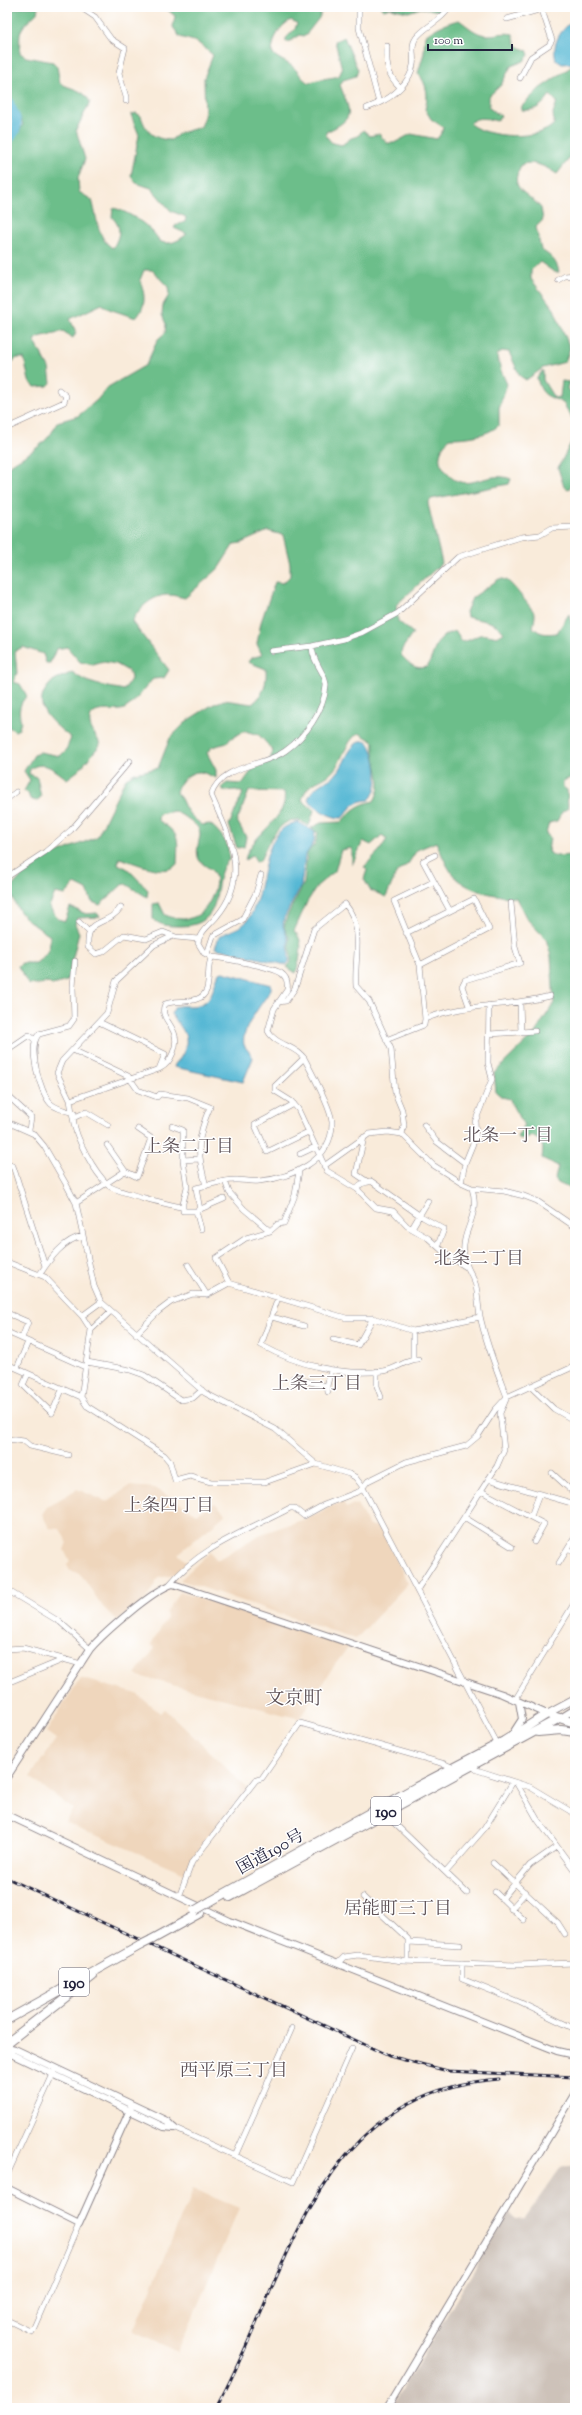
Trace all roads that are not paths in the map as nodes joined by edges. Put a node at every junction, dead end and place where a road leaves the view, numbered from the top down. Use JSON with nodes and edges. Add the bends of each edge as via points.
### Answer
{"nodes":[{"id":1,"x":80,"y":7,"type":"edge"},
{"id":2,"x":359,"y":7,"type":"edge"},
{"id":3,"x":450,"y":7,"type":"edge"},
{"id":4,"x":542,"y":8,"type":"edge"},
{"id":5,"x":507,"y":19,"type":"dead end"},
{"id":6,"x":387,"y":46,"type":"dead end"},
{"id":7,"x":520,"y":78,"type":"dead end"},
{"id":8,"x":400,"y":87,"type":"junction"},
{"id":9,"x":126,"y":101,"type":"dead end"},
{"id":10,"x":379,"y":103,"type":"junction"},
{"id":11,"x":367,"y":108,"type":"dead end"},
{"id":12,"x":575,"y":275,"type":"edge"},
{"id":13,"x":558,"y":280,"type":"dead end"},
{"id":14,"x":59,"y":390,"type":"dead end"},
{"id":15,"x":7,"y":428,"type":"edge"},
{"id":16,"x":575,"y":527,"type":"edge"},
{"id":17,"x":312,"y":646,"type":"junction"},
{"id":18,"x":271,"y":651,"type":"dead end"},
{"id":19,"x":130,"y":761,"type":"dead end"},
{"id":20,"x":16,"y":792,"type":"dead end"},
{"id":21,"x":7,"y":799,"type":"edge"},
{"id":22,"x":435,"y":855,"type":"dead end"},
{"id":23,"x":261,"y":875,"type":"dead end"},
{"id":24,"x":7,"y":878,"type":"edge"},
{"id":25,"x":433,"y":882,"type":"junction"},
{"id":26,"x":511,"y":903,"type":"dead end"},
{"id":27,"x":121,"y":906,"type":"dead end"},
{"id":28,"x":450,"y":912,"type":"junction"},
{"id":29,"x":79,"y":922,"type":"dead end"},
{"id":30,"x":88,"y":931,"type":"junction"},
{"id":31,"x":406,"y":933,"type":"junction"},
{"id":32,"x":173,"y":936,"type":"junction"},
{"id":33,"x":198,"y":939,"type":"junction"},
{"id":34,"x":210,"y":955,"type":"junction"},
{"id":35,"x":75,"y":961,"type":"dead end"},
{"id":36,"x":420,"y":965,"type":"junction"},
{"id":37,"x":550,"y":996,"type":"dead end"},
{"id":38,"x":278,"y":1002,"type":"junction"},
{"id":39,"x":520,"y":1002,"type":"junction"},
{"id":40,"x":489,"y":1005,"type":"junction"},
{"id":41,"x":469,"y":1006,"type":"junction"},
{"id":42,"x":425,"y":1019,"type":"junction"},
{"id":43,"x":99,"y":1022,"type":"junction"},
{"id":44,"x":535,"y":1031,"type":"dead end"},
{"id":45,"x":521,"y":1032,"type":"junction"},
{"id":46,"x":490,"y":1034,"type":"junction"},
{"id":47,"x":35,"y":1040,"type":"junction"},
{"id":48,"x":386,"y":1040,"type":"junction"},
{"id":49,"x":7,"y":1050,"type":"edge"},
{"id":50,"x":73,"y":1050,"type":"junction"},
{"id":51,"x":304,"y":1058,"type":"junction"},
{"id":52,"x":159,"y":1069,"type":"junction"},
{"id":53,"x":130,"y":1079,"type":"junction"},
{"id":54,"x":7,"y":1096,"type":"edge"},
{"id":55,"x":70,"y":1100,"type":"junction"},
{"id":56,"x":294,"y":1104,"type":"junction"},
{"id":57,"x":73,"y":1116,"type":"junction"},
{"id":58,"x":7,"y":1122,"type":"edge"},
{"id":59,"x":108,"y":1125,"type":"dead end"},
{"id":60,"x":424,"y":1125,"type":"dead end"},
{"id":61,"x":172,"y":1126,"type":"dead end"},
{"id":62,"x":138,"y":1129,"type":"dead end"},
{"id":63,"x":29,"y":1130,"type":"junction"},
{"id":64,"x":308,"y":1132,"type":"junction"},
{"id":65,"x":402,"y":1134,"type":"junction"},
{"id":66,"x":364,"y":1137,"type":"junction"},
{"id":67,"x":107,"y":1145,"type":"dead end"},
{"id":68,"x":315,"y":1147,"type":"junction"},
{"id":69,"x":300,"y":1154,"type":"dead end"},
{"id":70,"x":319,"y":1156,"type":"junction"},
{"id":71,"x":198,"y":1159,"type":"junction"},
{"id":72,"x":183,"y":1160,"type":"junction"},
{"id":73,"x":465,"y":1163,"type":"junction"},
{"id":74,"x":8,"y":1165,"type":"edge"},
{"id":75,"x":324,"y":1166,"type":"junction"},
{"id":76,"x":125,"y":1171,"type":"junction"},
{"id":77,"x":299,"y":1171,"type":"junction"},
{"id":78,"x":225,"y":1181,"type":"junction"},
{"id":79,"x":368,"y":1182,"type":"junction"},
{"id":80,"x":460,"y":1183,"type":"junction"},
{"id":81,"x":107,"y":1184,"type":"junction"},
{"id":82,"x":206,"y":1186,"type":"junction"},
{"id":83,"x":472,"y":1188,"type":"junction"},
{"id":84,"x":357,"y":1189,"type":"junction"},
{"id":85,"x":224,"y":1199,"type":"dead end"},
{"id":86,"x":428,"y":1201,"type":"dead end"},
{"id":87,"x":76,"y":1203,"type":"junction"},
{"id":88,"x":182,"y":1207,"type":"junction"},
{"id":89,"x":198,"y":1210,"type":"junction"},
{"id":90,"x":419,"y":1214,"type":"junction"},
{"id":91,"x":575,"y":1227,"type":"edge"},
{"id":92,"x":412,"y":1228,"type":"junction"},
{"id":93,"x":201,"y":1229,"type":"dead end"},
{"id":94,"x":270,"y":1231,"type":"junction"},
{"id":95,"x":83,"y":1236,"type":"junction"},
{"id":96,"x":438,"y":1245,"type":"junction"},
{"id":97,"x":7,"y":1262,"type":"edge"},
{"id":98,"x":188,"y":1265,"type":"dead end"},
{"id":99,"x":45,"y":1266,"type":"junction"},
{"id":100,"x":466,"y":1267,"type":"junction"},
{"id":101,"x":40,"y":1274,"type":"junction"},
{"id":102,"x":229,"y":1283,"type":"junction"},
{"id":103,"x":206,"y":1295,"type":"junction"},
{"id":104,"x":278,"y":1298,"type":"junction"},
{"id":105,"x":102,"y":1302,"type":"junction"},
{"id":106,"x":112,"y":1311,"type":"junction"},
{"id":107,"x":7,"y":1313,"type":"edge"},
{"id":108,"x":82,"y":1316,"type":"junction"},
{"id":109,"x":272,"y":1317,"type":"junction"},
{"id":110,"x":480,"y":1317,"type":"junction"},
{"id":111,"x":373,"y":1318,"type":"junction"},
{"id":112,"x":304,"y":1326,"type":"dead end"},
{"id":113,"x":91,"y":1330,"type":"junction"},
{"id":114,"x":413,"y":1331,"type":"junction"},
{"id":115,"x":7,"y":1332,"type":"edge"},
{"id":116,"x":136,"y":1334,"type":"junction"},
{"id":117,"x":22,"y":1338,"type":"junction"},
{"id":118,"x":333,"y":1339,"type":"dead end"},
{"id":119,"x":28,"y":1342,"type":"junction"},
{"id":120,"x":7,"y":1364,"type":"edge"},
{"id":121,"x":86,"y":1364,"type":"junction"},
{"id":122,"x":575,"y":1366,"type":"edge"},
{"id":123,"x":17,"y":1368,"type":"junction"},
{"id":124,"x":331,"y":1370,"type":"junction"},
{"id":125,"x":377,"y":1371,"type":"junction"},
{"id":126,"x":28,"y":1374,"type":"junction"},
{"id":127,"x":293,"y":1378,"type":"dead end"},
{"id":128,"x":530,"y":1386,"type":"junction"},
{"id":129,"x":62,"y":1390,"type":"junction"},
{"id":130,"x":202,"y":1390,"type":"junction"},
{"id":131,"x":81,"y":1397,"type":"junction"},
{"id":132,"x":381,"y":1397,"type":"dead end"},
{"id":133,"x":507,"y":1397,"type":"junction"},
{"id":134,"x":575,"y":1421,"type":"edge"},
{"id":135,"x":7,"y":1439,"type":"edge"},
{"id":136,"x":68,"y":1455,"type":"dead end"},
{"id":137,"x":316,"y":1464,"type":"junction"},
{"id":138,"x":552,"y":1473,"type":"dead end"},
{"id":139,"x":488,"y":1479,"type":"junction"},
{"id":140,"x":362,"y":1486,"type":"junction"},
{"id":141,"x":481,"y":1491,"type":"junction"},
{"id":142,"x":575,"y":1494,"type":"edge"},
{"id":143,"x":539,"y":1495,"type":"junction"},
{"id":144,"x":575,"y":1504,"type":"edge"},
{"id":145,"x":531,"y":1516,"type":"junction"},
{"id":146,"x":464,"y":1517,"type":"junction"},
{"id":147,"x":575,"y":1537,"type":"edge"},
{"id":148,"x":534,"y":1542,"type":"dead end"},
{"id":149,"x":512,"y":1547,"type":"dead end"},
{"id":150,"x":568,"y":1549,"type":"junction"},
{"id":151,"x":575,"y":1553,"type":"edge"},
{"id":152,"x":559,"y":1563,"type":"dead end"},
{"id":153,"x":169,"y":1585,"type":"junction"},
{"id":154,"x":7,"y":1590,"type":"edge"},
{"id":155,"x":417,"y":1590,"type":"junction"},
{"id":156,"x":575,"y":1602,"type":"edge"},
{"id":157,"x":7,"y":1649,"type":"edge"},
{"id":158,"x":90,"y":1649,"type":"junction"},
{"id":159,"x":65,"y":1659,"type":"junction"},
{"id":160,"x":81,"y":1664,"type":"junction"},
{"id":161,"x":464,"y":1682,"type":"junction"},
{"id":162,"x":7,"y":1683,"type":"edge"},
{"id":163,"x":575,"y":1699,"type":"edge"},
{"id":164,"x":517,"y":1701,"type":"junction"},
{"id":165,"x":575,"y":1710,"type":"edge"},
{"id":166,"x":546,"y":1714,"type":"junction"},
{"id":167,"x":558,"y":1719,"type":"junction"},
{"id":168,"x":575,"y":1723,"type":"edge"},
{"id":169,"x":575,"y":1728,"type":"edge"},
{"id":170,"x":575,"y":1732,"type":"edge"},
{"id":171,"x":530,"y":1735,"type":"junction"},
{"id":172,"x":501,"y":1743,"type":"junction"},
{"id":173,"x":472,"y":1766,"type":"junction"},
{"id":174,"x":454,"y":1768,"type":"junction"},
{"id":175,"x":7,"y":1777,"type":"edge"},
{"id":176,"x":515,"y":1783,"type":"junction"},
{"id":177,"x":575,"y":1814,"type":"edge"},
{"id":178,"x":7,"y":1815,"type":"edge"},
{"id":179,"x":393,"y":1822,"type":"dead end"},
{"id":180,"x":556,"y":1847,"type":"junction"},
{"id":181,"x":493,"y":1863,"type":"dead end"},
{"id":182,"x":446,"y":1872,"type":"junction"},
{"id":183,"x":575,"y":1872,"type":"edge"},
{"id":184,"x":516,"y":1882,"type":"junction"},
{"id":185,"x":495,"y":1892,"type":"dead end"},
{"id":186,"x":526,"y":1892,"type":"junction"},
{"id":187,"x":467,"y":1893,"type":"dead end"},
{"id":188,"x":179,"y":1897,"type":"junction"},
{"id":189,"x":363,"y":1897,"type":"dead end"},
{"id":190,"x":502,"y":1899,"type":"junction"},
{"id":191,"x":214,"y":1903,"type":"junction"},
{"id":192,"x":511,"y":1909,"type":"junction"},
{"id":193,"x":524,"y":1920,"type":"dead end"},
{"id":194,"x":565,"y":1934,"type":"dead end"},
{"id":195,"x":143,"y":1941,"type":"junction"},
{"id":196,"x":409,"y":1942,"type":"junction"},
{"id":197,"x":460,"y":1945,"type":"dead end"},
{"id":198,"x":408,"y":1960,"type":"junction"},
{"id":199,"x":338,"y":1963,"type":"junction"},
{"id":200,"x":462,"y":1963,"type":"junction"},
{"id":201,"x":575,"y":1963,"type":"edge"},
{"id":202,"x":106,"y":1965,"type":"junction"},
{"id":203,"x":7,"y":2013,"type":"edge"},
{"id":204,"x":7,"y":2020,"type":"edge"},
{"id":205,"x":292,"y":2028,"type":"dead end"},
{"id":206,"x":575,"y":2029,"type":"edge"},
{"id":207,"x":19,"y":2034,"type":"junction"},
{"id":208,"x":7,"y":2043,"type":"edge"},
{"id":209,"x":352,"y":2048,"type":"dead end"},
{"id":210,"x":10,"y":2049,"type":"edge"},
{"id":211,"x":575,"y":2056,"type":"edge"},
{"id":212,"x":54,"y":2071,"type":"junction"},
{"id":213,"x":575,"y":2093,"type":"edge"},
{"id":214,"x":131,"y":2108,"type":"junction"},
{"id":215,"x":174,"y":2128,"type":"joint"},
{"id":216,"x":236,"y":2154,"type":"junction"},
{"id":217,"x":7,"y":2175,"type":"edge"},
{"id":218,"x":7,"y":2188,"type":"edge"},
{"id":219,"x":79,"y":2224,"type":"junction"},
{"id":220,"x":7,"y":2320,"type":"edge"},
{"id":221,"x":7,"y":2406,"type":"edge"},
{"id":222,"x":10,"y":2408,"type":"edge"},
{"id":223,"x":387,"y":2408,"type":"edge"}],
"edges":[{"from":1,"to":9,"type":"street","via":[[95,17],[110,39],[125,48],[119,73]]},
{"from":2,"to":10,"type":"street","via":[[360,28]]},
{"from":3,"to":8,"type":"street","via":[[440,20],[422,31],[415,39],[413,66]]},
{"from":4,"to":5,"type":"street"},
{"from":4,"to":7,"type":"street","via":[[552,40],[550,45],[531,57]]},
{"from":6,"to":8,"type":"street","via":[[386,64],[389,74]]},
{"from":8,"to":10,"type":"street","via":[[388,99]]},
{"from":10,"to":11,"type":"street"},
{"from":12,"to":13,"type":"street"},
{"from":14,"to":15,"type":"street","via":[[66,396],[64,402]]},
{"from":16,"to":17,"type":"street","via":[[552,528],[540,535],[521,537],[458,557],[403,608],[384,622],[344,640]]},
{"from":17,"to":18,"type":"street"},
{"from":17,"to":33,"type":"street","via":[[314,661],[326,686],[311,726],[285,752],[238,769],[213,788],[211,795],[230,838],[235,863],[234,886],[227,904]]},
{"from":19,"to":24,"type":"street","via":[[71,830]]},
{"from":20,"to":21,"type":"street"},
{"from":22,"to":25,"type":"street","via":[[423,861]]},
{"from":23,"to":34,"type":"street","via":[[256,894],[242,920],[213,936]]},
{"from":25,"to":28,"type":"street"},
{"from":25,"to":31,"type":"street","via":[[394,901]]},
{"from":26,"to":41,"type":"street","via":[[515,947],[520,963],[465,980],[462,986]]},
{"from":27,"to":30,"type":"street","via":[[110,918],[93,924]]},
{"from":28,"to":31,"type":"street"},
{"from":28,"to":36,"type":"street","via":[[474,899],[489,929]]},
{"from":29,"to":30,"type":"street"},
{"from":30,"to":32,"type":"street","via":[[89,949],[99,954],[124,935],[144,939],[160,932]]},
{"from":31,"to":36,"type":"street"},
{"from":32,"to":33,"type":"street"},
{"from":32,"to":43,"type":"street","via":[[154,945],[116,981],[107,1013]]},
{"from":33,"to":34,"type":"street","via":[[201,950]]},
{"from":34,"to":38,"type":"street","via":[[282,974],[288,984],[287,990]]},
{"from":34,"to":52,"type":"street","via":[[208,985],[204,994],[196,1000],[165,1004],[163,1015],[177,1040],[170,1059]]},
{"from":35,"to":47,"type":"street","via":[[72,1023],[62,1029],[39,1034]]},
{"from":36,"to":42,"type":"street"},
{"from":37,"to":39,"type":"street"},
{"from":38,"to":48,"type":"street","via":[[286,1001],[293,992],[314,929],[345,904],[352,914],[357,933],[356,986],[369,1001]]},
{"from":38,"to":51,"type":"street","via":[[268,1025],[270,1034]]},
{"from":39,"to":40,"type":"street"},
{"from":39,"to":45,"type":"street"},
{"from":40,"to":41,"type":"street"},
{"from":40,"to":46,"type":"street"},
{"from":41,"to":42,"type":"street"},
{"from":42,"to":48,"type":"street","via":[[424,1025]]},
{"from":43,"to":50,"type":"street"},
{"from":43,"to":52,"type":"street","via":[[165,1054]]},
{"from":44,"to":45,"type":"street"},
{"from":45,"to":46,"type":"street"},
{"from":46,"to":73,"type":"street","via":[[488,1063],[492,1079],[475,1122],[476,1136]]},
{"from":47,"to":49,"type":"street","via":[[29,1035]]},
{"from":47,"to":57,"type":"street","via":[[33,1060],[49,1102],[55,1108]]},
{"from":48,"to":65,"type":"street","via":[[393,1057],[395,1093],[402,1110],[404,1125]]},
{"from":50,"to":53,"type":"street"},
{"from":50,"to":55,"type":"street","via":[[62,1062],[57,1073]]},
{"from":51,"to":56,"type":"street","via":[[275,1086],[275,1091]]},
{"from":51,"to":70,"type":"street","via":[[331,1116],[328,1140]]},
{"from":52,"to":53,"type":"street"},
{"from":53,"to":55,"type":"street"},
{"from":53,"to":71,"type":"street","via":[[144,1094],[157,1098],[160,1094],[188,1098],[210,1107],[199,1136]]},
{"from":54,"to":63,"type":"street","via":[[30,1117]]},
{"from":55,"to":57,"type":"street"},
{"from":56,"to":64,"type":"street"},
{"from":56,"to":64,"type":"street","via":[[255,1125],[267,1152]]},
{"from":57,"to":59,"type":"street","via":[[86,1112]]},
{"from":57,"to":81,"type":"street","via":[[76,1133],[84,1150]]},
{"from":58,"to":63,"type":"street"},
{"from":60,"to":73,"type":"street","via":[[436,1141]]},
{"from":61,"to":72,"type":"street","via":[[183,1130]]},
{"from":62,"to":76,"type":"street","via":[[151,1138],[137,1177]]},
{"from":63,"to":87,"type":"street","via":[[44,1146]]},
{"from":64,"to":68,"type":"street"},
{"from":65,"to":66,"type":"street","via":[[378,1132]]},
{"from":65,"to":80,"type":"street","via":[[433,1165]]},
{"from":66,"to":75,"type":"street"},
{"from":66,"to":79,"type":"street","via":[[356,1174]]},
{"from":67,"to":76,"type":"street"},
{"from":68,"to":69,"type":"street"},
{"from":68,"to":70,"type":"street"},
{"from":70,"to":75,"type":"street"},
{"from":70,"to":77,"type":"street","via":[[312,1164]]},
{"from":71,"to":72,"type":"street"},
{"from":71,"to":82,"type":"street"},
{"from":72,"to":88,"type":"street","via":[[187,1187]]},
{"from":73,"to":80,"type":"street"},
{"from":74,"to":99,"type":"street","via":[[13,1166]]},
{"from":75,"to":84,"type":"street"},
{"from":76,"to":81,"type":"street"},
{"from":77,"to":78,"type":"street","via":[[260,1181]]},
{"from":77,"to":94,"type":"street","via":[[295,1195],[284,1223],[278,1224]]},
{"from":78,"to":82,"type":"street"},
{"from":78,"to":94,"type":"street","via":[[229,1192],[244,1209]]},
{"from":79,"to":84,"type":"street","via":[[361,1184]]},
{"from":79,"to":90,"type":"street","via":[[371,1180]]},
{"from":80,"to":83,"type":"street"},
{"from":81,"to":87,"type":"street"},
{"from":81,"to":88,"type":"street","via":[[171,1206]]},
{"from":82,"to":89,"type":"street","via":[[196,1188]]},
{"from":83,"to":91,"type":"street","via":[[524,1196],[537,1201]]},
{"from":83,"to":100,"type":"street","via":[[475,1210],[465,1242]]},
{"from":84,"to":92,"type":"street","via":[[376,1208],[393,1211],[406,1226]]},
{"from":85,"to":89,"type":"street"},
{"from":86,"to":90,"type":"street"},
{"from":87,"to":95,"type":"street"},
{"from":88,"to":89,"type":"street","via":[[183,1211]]},
{"from":89,"to":93,"type":"street"},
{"from":90,"to":92,"type":"street"},
{"from":90,"to":96,"type":"street","via":[[444,1229]]},
{"from":92,"to":96,"type":"street"},
{"from":94,"to":102,"type":"street","via":[[246,1238],[216,1258]]},
{"from":95,"to":99,"type":"street","via":[[69,1240]]},
{"from":95,"to":105,"type":"street","via":[[94,1286]]},
{"from":96,"to":100,"type":"street","via":[[447,1255]]},
{"from":97,"to":101,"type":"street"},
{"from":98,"to":103,"type":"street"},
{"from":99,"to":101,"type":"street"},
{"from":100,"to":110,"type":"street","via":[[476,1287]]},
{"from":101,"to":108,"type":"street","via":[[61,1291]]},
{"from":102,"to":103,"type":"street"},
{"from":102,"to":104,"type":"street"},
{"from":103,"to":116,"type":"street","via":[[193,1294],[171,1302]]},
{"from":104,"to":109,"type":"street"},
{"from":104,"to":111,"type":"street","via":[[346,1318]]},
{"from":105,"to":106,"type":"street"},
{"from":105,"to":108,"type":"street"},
{"from":106,"to":113,"type":"street"},
{"from":106,"to":116,"type":"street"},
{"from":107,"to":117,"type":"street","via":[[28,1322]]},
{"from":108,"to":113,"type":"street"},
{"from":109,"to":112,"type":"street"},
{"from":109,"to":124,"type":"street","via":[[261,1344],[286,1358]]},
{"from":110,"to":114,"type":"street"},
{"from":110,"to":133,"type":"street"},
{"from":111,"to":114,"type":"street"},
{"from":111,"to":118,"type":"street","via":[[358,1345]]},
{"from":113,"to":121,"type":"street"},
{"from":114,"to":125,"type":"street","via":[[415,1359],[384,1371]]},
{"from":115,"to":117,"type":"street"},
{"from":116,"to":130,"type":"street"},
{"from":117,"to":119,"type":"street"},
{"from":119,"to":121,"type":"street"},
{"from":119,"to":123,"type":"street"},
{"from":120,"to":123,"type":"street"},
{"from":121,"to":130,"type":"street","via":[[130,1370],[144,1375],[180,1400],[193,1398]]},
{"from":121,"to":131,"type":"street"},
{"from":122,"to":128,"type":"street"},
{"from":123,"to":126,"type":"street"},
{"from":124,"to":125,"type":"street"},
{"from":124,"to":127,"type":"street","via":[[328,1389]]},
{"from":125,"to":132,"type":"street","via":[[377,1386]]},
{"from":126,"to":129,"type":"street"},
{"from":126,"to":129,"type":"street","via":[[23,1385],[52,1413]]},
{"from":128,"to":133,"type":"street"},
{"from":128,"to":134,"type":"street","via":[[554,1409]]},
{"from":129,"to":131,"type":"street"},
{"from":130,"to":137,"type":"street","via":[[275,1429]]},
{"from":131,"to":137,"type":"street","via":[[87,1406],[164,1455],[170,1462],[175,1480],[190,1476],[211,1482],[264,1482]]},
{"from":133,"to":139,"type":"street","via":[[500,1413],[504,1450]]},
{"from":133,"to":140,"type":"street","via":[[494,1410],[478,1436],[466,1446],[406,1462],[379,1474]]},
{"from":135,"to":136,"type":"street","via":[[24,1441],[30,1446]]},
{"from":137,"to":140,"type":"street","via":[[349,1474]]},
{"from":138,"to":142,"type":"street"},
{"from":139,"to":141,"type":"street"},
{"from":139,"to":143,"type":"street"},
{"from":140,"to":153,"type":"street","via":[[360,1491],[304,1516],[290,1508],[241,1530],[202,1554]]},
{"from":140,"to":155,"type":"street"},
{"from":141,"to":145,"type":"street"},
{"from":141,"to":146,"type":"street"},
{"from":143,"to":144,"type":"street"},
{"from":143,"to":145,"type":"street"},
{"from":145,"to":148,"type":"street","via":[[544,1524]]},
{"from":146,"to":149,"type":"street"},
{"from":146,"to":155,"type":"street"},
{"from":147,"to":150,"type":"street"},
{"from":150,"to":151,"type":"street"},
{"from":150,"to":152,"type":"street"},
{"from":153,"to":158,"type":"street","via":[[101,1637]]},
{"from":153,"to":161,"type":"street","via":[[179,1584]]},
{"from":154,"to":158,"type":"street","via":[[60,1622]]},
{"from":155,"to":161,"type":"street"},
{"from":156,"to":164,"type":"street"},
{"from":157,"to":159,"type":"street","via":[[23,1648]]},
{"from":158,"to":160,"type":"street"},
{"from":159,"to":160,"type":"street"},
{"from":159,"to":162,"type":"street"},
{"from":160,"to":175,"type":"street"},
{"from":161,"to":164,"type":"street"},
{"from":161,"to":172,"type":"street"},
{"from":163,"to":166,"type":"street"},
{"from":164,"to":166,"type":"street"},
{"from":164,"to":172,"type":"street","via":[[522,1712],[520,1724]]},
{"from":165,"to":167,"type":"street"},
{"from":166,"to":167,"type":"highway"},
{"from":166,"to":172,"type":"highway","name":"国道190号","number":"190"},
{"from":167,"to":168,"type":"highway"},
{"from":167,"to":169,"type":"highway"},
{"from":167,"to":171,"type":"highway","name":"国道190号","number":"190"},
{"from":170,"to":171,"type":"highway","name":"国道190号","number":"190","via":[[554,1730]]},
{"from":171,"to":173,"type":"highway","name":"国道190号","number":"190"},
{"from":172,"to":174,"type":"highway","name":"国道190号","number":"190"},
{"from":173,"to":176,"type":"street"},
{"from":173,"to":191,"type":"highway","name":"国道190号","number":"190"},
{"from":174,"to":188,"type":"street","via":[[300,1723],[262,1778],[256,1780],[192,1862]]},
{"from":174,"to":191,"type":"highway","name":"国道190号","number":"190"},
{"from":176,"to":177,"type":"street","via":[[530,1787]]},
{"from":176,"to":180,"type":"street"},
{"from":176,"to":182,"type":"street","via":[[484,1829]]},
{"from":178,"to":188,"type":"street"},
{"from":179,"to":182,"type":"street"},
{"from":180,"to":183,"type":"street"},
{"from":180,"to":184,"type":"street","via":[[530,1865]]},
{"from":181,"to":184,"type":"street"},
{"from":182,"to":187,"type":"street"},
{"from":184,"to":186,"type":"street"},
{"from":184,"to":190,"type":"street"},
{"from":185,"to":190,"type":"street"},
{"from":186,"to":192,"type":"street"},
{"from":186,"to":194,"type":"street","via":[[558,1923]]},
{"from":188,"to":199,"type":"street","via":[[230,1921]]},
{"from":189,"to":196,"type":"street"},
{"from":190,"to":192,"type":"street"},
{"from":191,"to":195,"type":"highway","name":"国道190号","number":"190","bridge":true},
{"from":192,"to":193,"type":"street"},
{"from":195,"to":202,"type":"highway","name":"国道190号","number":"190"},
{"from":195,"to":203,"type":"highway","name":"国道190号","number":"190"},
{"from":196,"to":197,"type":"street"},
{"from":196,"to":198,"type":"street"},
{"from":198,"to":199,"type":"street","via":[[352,1955],[344,1957]]},
{"from":198,"to":200,"type":"street"},
{"from":199,"to":211,"type":"street"},
{"from":200,"to":201,"type":"street"},
{"from":200,"to":206,"type":"street","via":[[462,1979],[519,2002]]},
{"from":202,"to":204,"type":"highway","name":"国道190号","number":"190"},
{"from":202,"to":207,"type":"highway"},
{"from":205,"to":216,"type":"street"},
{"from":207,"to":208,"type":"highway"},
{"from":207,"to":210,"type":"highway"},
{"from":209,"to":216,"type":"street","via":[[293,2182]]},
{"from":210,"to":212,"type":"street"},
{"from":212,"to":214,"type":"street"},
{"from":212,"to":217,"type":"street"},
{"from":213,"to":223,"type":"street"},
{"from":214,"to":215,"type":"street","via":[[167,2121]]},
{"from":214,"to":219,"type":"street"},
{"from":215,"to":216,"type":"street"},
{"from":218,"to":219,"type":"street"},
{"from":219,"to":220,"type":"street","via":[[32,2332]]},
{"from":221,"to":222,"type":"street"}]}
